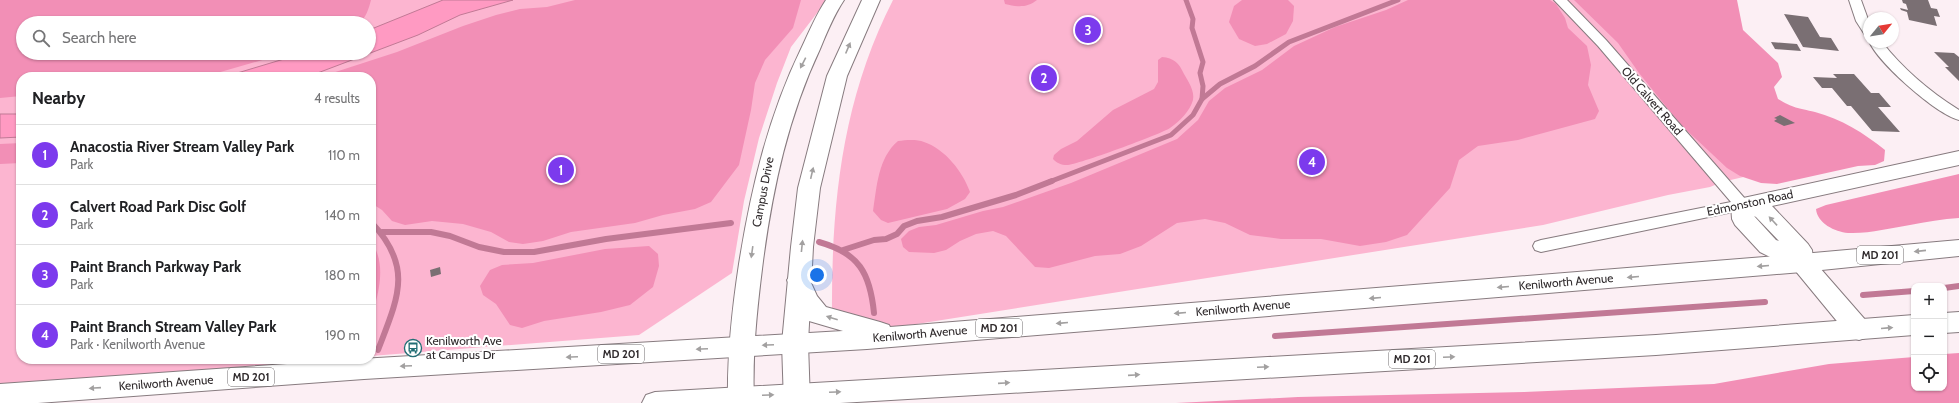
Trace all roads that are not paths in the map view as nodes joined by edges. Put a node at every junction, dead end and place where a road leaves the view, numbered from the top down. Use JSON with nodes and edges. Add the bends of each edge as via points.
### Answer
{"nodes":[{"id":1,"x":835,"y":0,"type":"edge"},
{"id":2,"x":871,"y":0,"type":"edge"},
{"id":3,"x":1560,"y":0,"type":"edge"},
{"id":4,"x":1855,"y":0,"type":"edge"},
{"id":5,"x":1863,"y":22,"type":"edge"},
{"id":6,"x":1880,"y":48,"type":"edge"},
{"id":7,"x":1959,"y":116,"type":"edge"},
{"id":8,"x":1959,"y":158,"type":"edge"},
{"id":9,"x":1742,"y":205,"type":"junction"},
{"id":10,"x":1541,"y":246,"type":"dead end"},
{"id":11,"x":1959,"y":248,"type":"edge"},
{"id":12,"x":1802,"y":263,"type":"junction"},
{"id":13,"x":799,"y":280,"type":"junction"},
{"id":14,"x":1959,"y":322,"type":"edge"},
{"id":15,"x":1947,"y":323,"type":"edge"},
{"id":16,"x":1911,"y":325,"type":"edge"},
{"id":17,"x":1859,"y":330,"type":"junction"},
{"id":18,"x":896,"y":336,"type":"junction"},
{"id":19,"x":795,"y":343,"type":"junction"},
{"id":20,"x":741,"y":346,"type":"junction"},
{"id":21,"x":0,"y":395,"type":"edge"},
{"id":22,"x":796,"y":398,"type":"edge"},
{"id":23,"x":741,"y":400,"type":"edge"},
{"id":24,"x":655,"y":403,"type":"edge"}],
"edges":[{"from":1,"to":20,"type":"main road","name":"Campus Drive","one_way":true,"via":[[798,73],[774,140],[757,214]]},
{"from":13,"to":2,"type":"main road","one_way":true,"via":[[809,188],[818,148],[838,76]]},
{"from":3,"to":9,"type":"street","name":"Old Calvert Road","via":[[1602,43]]},
{"from":4,"to":5,"type":"street"},
{"from":6,"to":7,"type":"street","via":[[1902,75]]},
{"from":8,"to":9,"type":"main road","name":"Edmonston Road"},
{"from":9,"to":10,"type":"street","name":"Edmonston Road"},
{"from":9,"to":12,"type":"main road","name":"Old Calvert Road","via":[[1743,219],[1768,246]]},
{"from":11,"to":12,"type":"main road","name":"Kenilworth Avenue","number":"MD 201","one_way":true},
{"from":12,"to":17,"type":"main road","name":"Old Calvert Road"},
{"from":12,"to":18,"type":"main road","name":"Kenilworth Avenue","number":"MD 201","one_way":true},
{"from":18,"to":13,"type":"main road","one_way":true,"via":[[818,314],[807,300]]},
{"from":13,"to":19,"type":"main road"},
{"from":14,"to":15,"type":"main road"},
{"from":17,"to":16,"type":"main road","number":"MD 201","one_way":true},
{"from":22,"to":17,"type":"main road","number":"MD 201","one_way":true,"via":[[1656,345]]},
{"from":18,"to":19,"type":"main road","name":"Kenilworth Avenue","number":"MD 201"},
{"from":19,"to":20,"type":"main road","name":"Kenilworth Avenue","number":"MD 201","one_way":true},
{"from":19,"to":22,"type":"main road"},
{"from":20,"to":21,"type":"main road","name":"Kenilworth Avenue","number":"MD 201","one_way":true},
{"from":20,"to":23,"type":"main road","name":"Campus Drive"},
{"from":23,"to":22,"type":"main road","number":"MD 201","one_way":true},
{"from":23,"to":24,"type":"main road","number":"MD 201"}]}
